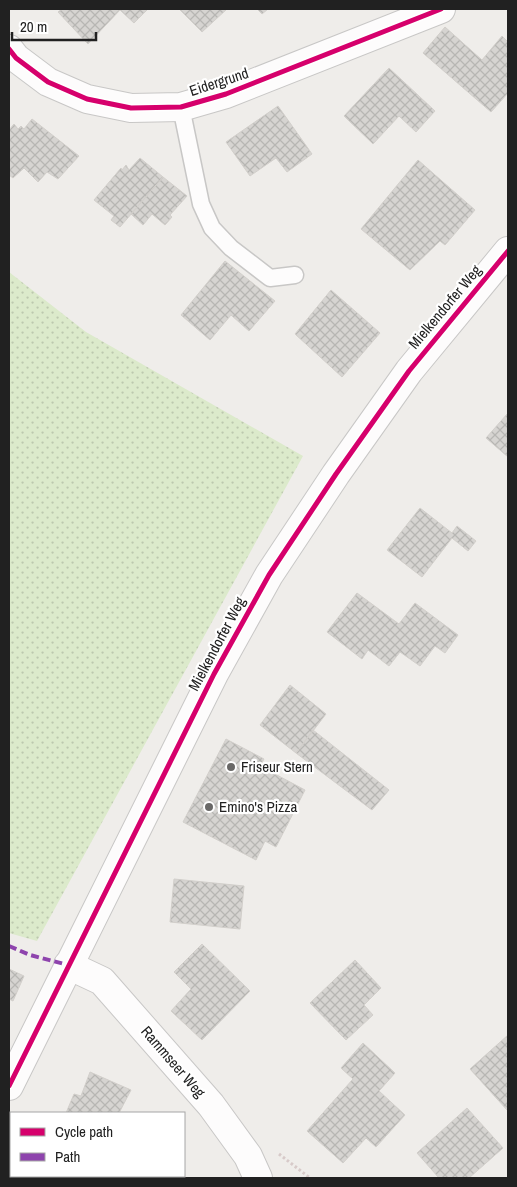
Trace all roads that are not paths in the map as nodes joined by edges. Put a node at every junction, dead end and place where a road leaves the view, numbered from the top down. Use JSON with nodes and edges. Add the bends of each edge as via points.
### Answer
{"nodes":[{"id":1,"x":441,"y":9,"type":"edge"},
{"id":2,"x":9,"y":49,"type":"edge"},
{"id":3,"x":181,"y":107,"type":"junction"},
{"id":4,"x":508,"y":250,"type":"edge"},
{"id":5,"x":295,"y":276,"type":"dead end"},
{"id":6,"x":68,"y":965,"type":"junction"},
{"id":7,"x":11,"y":1078,"type":"edge"},
{"id":8,"x":258,"y":1178,"type":"edge"}],
"edges":[{"from":1,"to":3,"type":"street","name":"Eidergrund","via":[[226,94]]},
{"from":2,"to":3,"type":"street","name":"Eidergrund","via":[[48,82],[88,99],[131,108]]},
{"from":3,"to":5,"type":"lane","name":"Eidergrund","via":[[202,204],[212,228],[231,248],[270,278]]},
{"from":4,"to":6,"type":"street","name":"Mielkendorfer Weg","via":[[409,370],[269,575],[214,674]]},
{"from":6,"to":7,"type":"street","name":"Mielkendorfer Weg"},
{"from":6,"to":8,"type":"street","name":"Rammseer Weg","via":[[102,981],[211,1105],[248,1156]]}]}
